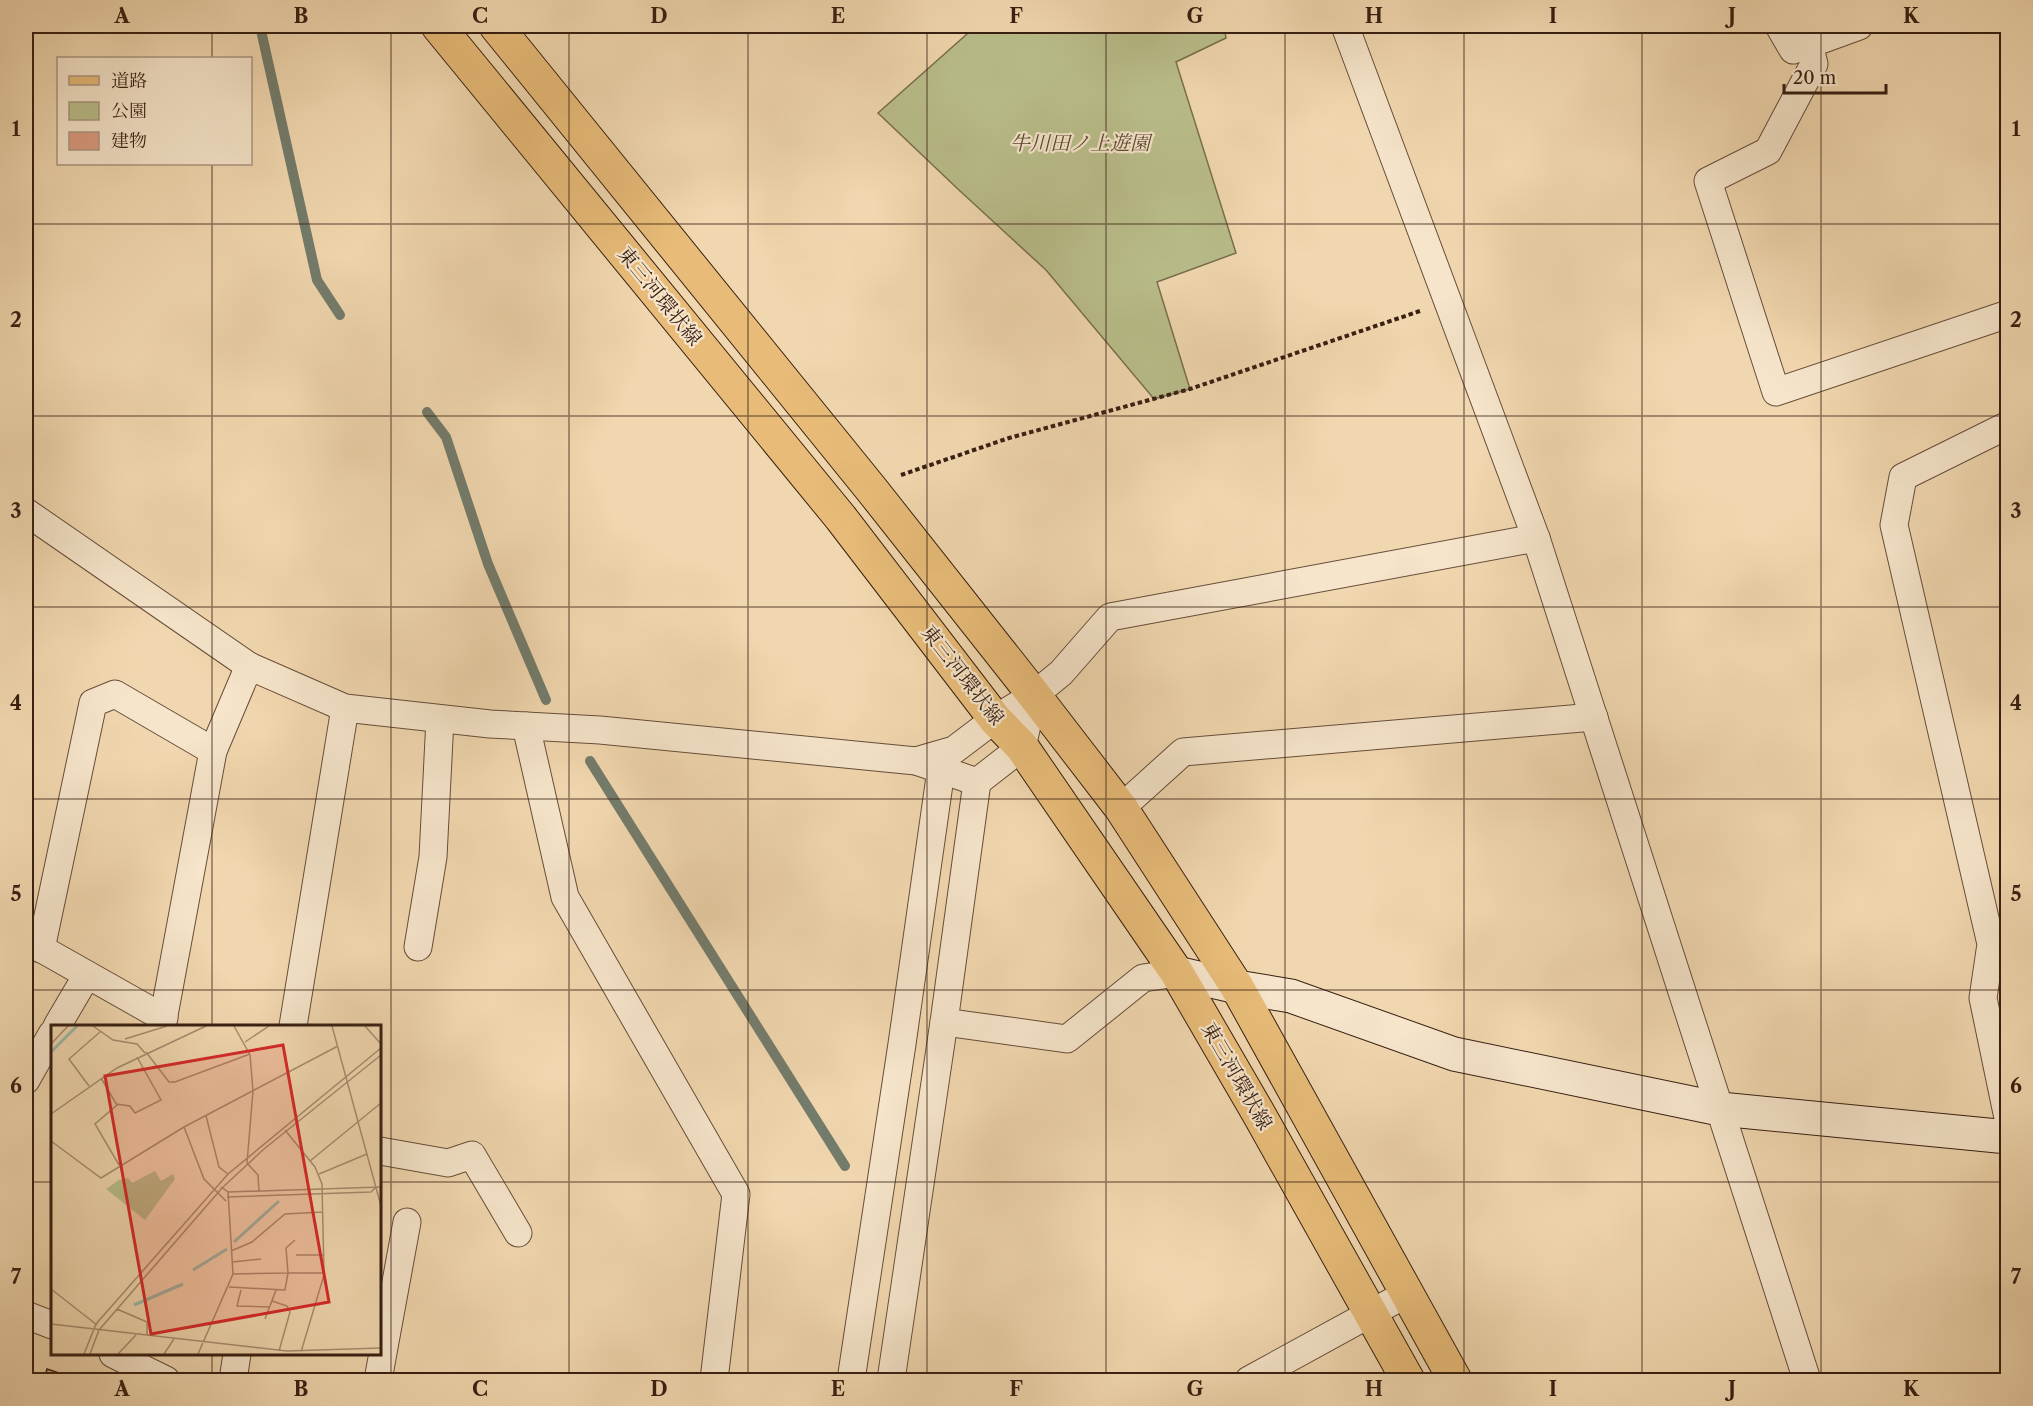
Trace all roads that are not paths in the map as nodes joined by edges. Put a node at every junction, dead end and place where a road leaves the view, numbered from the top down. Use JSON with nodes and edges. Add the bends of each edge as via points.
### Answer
{"nodes":[{"id":1,"x":438,"y":26,"type":"edge"},
{"id":2,"x":496,"y":26,"type":"edge"},
{"id":3,"x":1345,"y":26,"type":"edge"},
{"id":4,"x":1779,"y":26,"type":"edge"},
{"id":5,"x":1859,"y":26,"type":"edge"},
{"id":6,"x":1809,"y":44,"type":"junction"},
{"id":7,"x":2007,"y":314,"type":"edge"},
{"id":8,"x":2007,"y":425,"type":"edge"},
{"id":9,"x":26,"y":512,"type":"edge"},
{"id":10,"x":1536,"y":538,"type":"junction"},
{"id":11,"x":249,"y":666,"type":"junction"},
{"id":12,"x":1034,"y":695,"type":"junction"},
{"id":13,"x":345,"y":708,"type":"junction"},
{"id":14,"x":1594,"y":717,"type":"junction"},
{"id":15,"x":440,"y":719,"type":"junction"},
{"id":16,"x":995,"y":719,"type":"junction"},
{"id":17,"x":526,"y":726,"type":"junction"},
{"id":18,"x":1022,"y":747,"type":"junction"},
{"id":19,"x":213,"y":751,"type":"junction"},
{"id":20,"x":916,"y":761,"type":"junction"},
{"id":21,"x":941,"y":770,"type":"junction"},
{"id":22,"x":977,"y":782,"type":"junction"},
{"id":23,"x":1121,"y":808,"type":"junction"},
{"id":24,"x":33,"y":944,"type":"edge"},
{"id":25,"x":418,"y":947,"type":"dead end"},
{"id":26,"x":1178,"y":973,"type":"junction"},
{"id":27,"x":87,"y":975,"type":"junction"},
{"id":28,"x":1237,"y":987,"type":"junction"},
{"id":29,"x":163,"y":1022,"type":"edge"},
{"id":30,"x":944,"y":1022,"type":"junction"},
{"id":31,"x":58,"y":1025,"type":"edge"},
{"id":32,"x":293,"y":1025,"type":"edge"},
{"id":33,"x":51,"y":1036,"type":"edge"},
{"id":34,"x":26,"y":1080,"type":"edge"},
{"id":35,"x":1720,"y":1109,"type":"junction"},
{"id":36,"x":2007,"y":1118,"type":"edge"},
{"id":37,"x":2007,"y":1137,"type":"edge"},
{"id":38,"x":381,"y":1150,"type":"edge"},
{"id":39,"x":407,"y":1222,"type":"dead end"},
{"id":40,"x":518,"y":1233,"type":"dead end"},
{"id":41,"x":1408,"y":1293,"type":"junction"},
{"id":42,"x":1371,"y":1313,"type":"junction"},
{"id":43,"x":26,"y":1315,"type":"edge"},
{"id":44,"x":51,"y":1325,"type":"edge"},
{"id":45,"x":117,"y":1355,"type":"edge"},
{"id":46,"x":237,"y":1355,"type":"edge"},
{"id":47,"x":165,"y":1380,"type":"edge"},
{"id":48,"x":233,"y":1380,"type":"edge"},
{"id":49,"x":378,"y":1380,"type":"edge"},
{"id":50,"x":714,"y":1380,"type":"edge"},
{"id":51,"x":851,"y":1380,"type":"edge"},
{"id":52,"x":891,"y":1380,"type":"edge"},
{"id":53,"x":1249,"y":1380,"type":"edge"},
{"id":54,"x":1408,"y":1380,"type":"edge"},
{"id":55,"x":1455,"y":1380,"type":"edge"},
{"id":56,"x":1807,"y":1380,"type":"edge"}],
"edges":[{"from":1,"to":16,"type":"main road","name":"東三河環状線","via":[[841,518]]},
{"from":2,"to":12,"type":"main road"},
{"from":3,"to":10,"type":"street"},
{"from":4,"to":6,"type":"street","via":[[1793,50]]},
{"from":5,"to":6,"type":"street"},
{"from":6,"to":7,"type":"street","via":[[1814,64],[1768,151],[1708,181],[1776,392]]},
{"from":8,"to":36,"type":"street","via":[[1904,477],[1894,525],[1991,944],[1983,998]]},
{"from":9,"to":11,"type":"street"},
{"from":10,"to":12,"type":"street","via":[[1110,617],[1061,673]]},
{"from":10,"to":14,"type":"street"},
{"from":11,"to":13,"type":"street"},
{"from":11,"to":19,"type":"street"},
{"from":12,"to":16,"type":"street"},
{"from":12,"to":18,"type":"street"},
{"from":12,"to":23,"type":"main road"},
{"from":13,"to":15,"type":"street"},
{"from":13,"to":32,"type":"street"},
{"from":14,"to":23,"type":"street","via":[[1183,752]]},
{"from":14,"to":35,"type":"street"},
{"from":15,"to":17,"type":"street"},
{"from":15,"to":25,"type":"street","via":[[433,856]]},
{"from":16,"to":18,"type":"main road","name":"東三河環状線"},
{"from":16,"to":20,"type":"street","via":[[954,750]]},
{"from":17,"to":20,"type":"street"},
{"from":17,"to":50,"type":"street","via":[[565,897],[736,1194]]},
{"from":18,"to":22,"type":"street"},
{"from":18,"to":26,"type":"main road","name":"東三河環状線"},
{"from":19,"to":24,"type":"street","via":[[115,694],[93,703]]},
{"from":19,"to":29,"type":"street"},
{"from":20,"to":21,"type":"street"},
{"from":21,"to":22,"type":"street"},
{"from":21,"to":51,"type":"street"},
{"from":22,"to":30,"type":"street"},
{"from":23,"to":28,"type":"main road"},
{"from":24,"to":27,"type":"street"},
{"from":26,"to":28,"type":"street"},
{"from":26,"to":30,"type":"street","via":[[1143,978],[1067,1039]]},
{"from":26,"to":42,"type":"main road","name":"東三河環状線"},
{"from":27,"to":29,"type":"street"},
{"from":27,"to":31,"type":"street"},
{"from":28,"to":35,"type":"street","via":[[1291,996],[1454,1054]]},
{"from":28,"to":41,"type":"main road"},
{"from":30,"to":52,"type":"street"},
{"from":33,"to":34,"type":"street"},
{"from":35,"to":37,"type":"street"},
{"from":35,"to":56,"type":"street"},
{"from":38,"to":40,"type":"street","via":[[448,1163],[472,1155]]},
{"from":39,"to":49,"type":"street"},
{"from":41,"to":42,"type":"street"},
{"from":41,"to":55,"type":"main road"},
{"from":42,"to":53,"type":"street"},
{"from":42,"to":54,"type":"main road","name":"東三河環状線"},
{"from":43,"to":44,"type":"street"},
{"from":45,"to":47,"type":"street"},
{"from":46,"to":48,"type":"street"}]}
